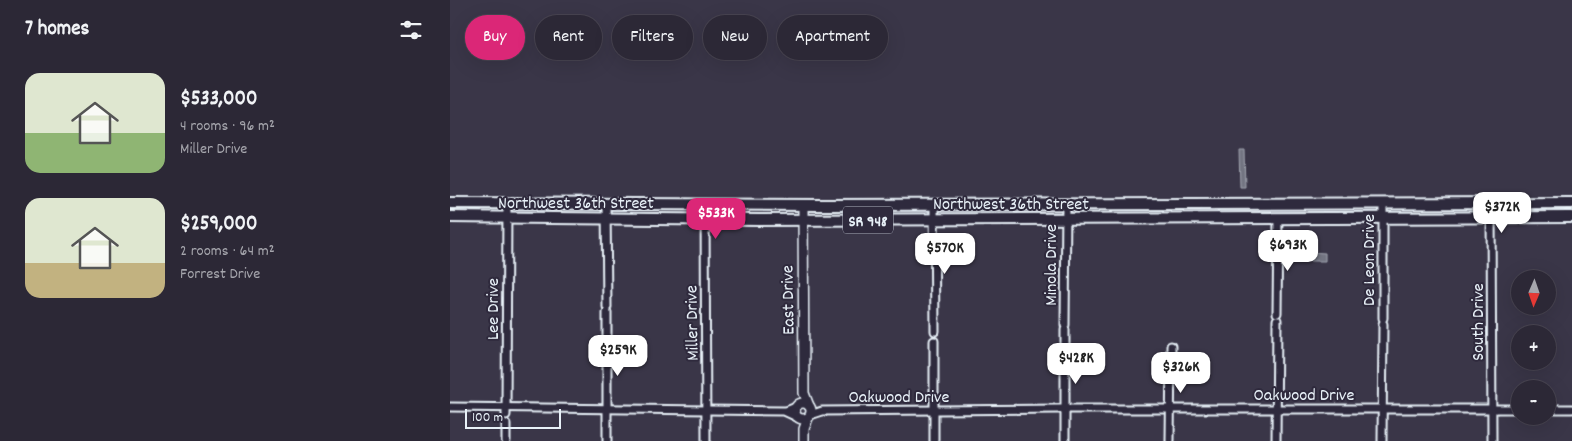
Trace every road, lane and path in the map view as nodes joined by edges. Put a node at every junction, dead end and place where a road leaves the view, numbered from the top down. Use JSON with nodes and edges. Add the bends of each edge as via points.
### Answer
{"nodes":[{"id":1,"x":450,"y":203,"type":"edge"},
{"id":2,"x":1316,"y":203,"type":"junction"},
{"id":3,"x":1383,"y":203,"type":"junction"},
{"id":4,"x":1491,"y":203,"type":"junction"},
{"id":5,"x":1572,"y":203,"type":"edge"},
{"id":6,"x":507,"y":204,"type":"junction"},
{"id":7,"x":606,"y":204,"type":"junction"},
{"id":8,"x":1066,"y":204,"type":"junction"},
{"id":9,"x":1194,"y":204,"type":"junction"},
{"id":10,"x":705,"y":205,"type":"junction"},
{"id":11,"x":934,"y":205,"type":"junction"},
{"id":12,"x":803,"y":206,"type":"junction"},
{"id":13,"x":450,"y":217,"type":"edge"},
{"id":14,"x":1383,"y":217,"type":"junction"},
{"id":15,"x":1491,"y":217,"type":"junction"},
{"id":16,"x":1572,"y":217,"type":"edge"},
{"id":17,"x":507,"y":218,"type":"junction"},
{"id":18,"x":606,"y":218,"type":"junction"},
{"id":19,"x":1066,"y":218,"type":"junction"},
{"id":20,"x":1194,"y":218,"type":"junction"},
{"id":21,"x":1278,"y":218,"type":"junction"},
{"id":22,"x":934,"y":219,"type":"junction"},
{"id":23,"x":705,"y":220,"type":"junction"},
{"id":24,"x":803,"y":220,"type":"junction"},
{"id":25,"x":935,"y":332,"type":"dead end"},
{"id":26,"x":934,"y":341,"type":"dead end"},
{"id":27,"x":1171,"y":346,"type":"dead end"},
{"id":28,"x":450,"y":407,"type":"edge"},
{"id":29,"x":1556,"y":408,"type":"edge"},
{"id":30,"x":1066,"y":409,"type":"junction"},
{"id":31,"x":1277,"y":409,"type":"junction"},
{"id":32,"x":1382,"y":409,"type":"junction"},
{"id":33,"x":1492,"y":409,"type":"junction"},
{"id":34,"x":1511,"y":409,"type":"edge"},
{"id":35,"x":1572,"y":409,"type":"edge"},
{"id":36,"x":607,"y":410,"type":"junction"},
{"id":37,"x":934,"y":410,"type":"junction"},
{"id":38,"x":1170,"y":410,"type":"junction"},
{"id":39,"x":706,"y":411,"type":"junction"},
{"id":40,"x":805,"y":411,"type":"junction"},
{"id":41,"x":506,"y":412,"type":"junction"},
{"id":42,"x":506,"y":424,"type":"dead end"},
{"id":43,"x":506,"y":441,"type":"edge"},
{"id":44,"x":607,"y":441,"type":"edge"},
{"id":45,"x":706,"y":441,"type":"edge"},
{"id":46,"x":804,"y":441,"type":"edge"},
{"id":47,"x":934,"y":441,"type":"edge"},
{"id":48,"x":1065,"y":441,"type":"edge"},
{"id":49,"x":1170,"y":441,"type":"edge"},
{"id":50,"x":1276,"y":441,"type":"edge"},
{"id":51,"x":1382,"y":441,"type":"edge"},
{"id":52,"x":1492,"y":441,"type":"edge"}],
"edges":[{"from":1,"to":6,"type":"main road","name":"Northwest 36th Street","number":"SR 948"},
{"from":2,"to":3,"type":"main road","name":"Northwest 36th Street","number":"SR 948"},
{"from":2,"to":9,"type":"main road","name":"Northwest 36th Street","number":"SR 948"},
{"from":2,"to":21,"type":"main road","via":[[1306,209],[1283,211]]},
{"from":3,"to":4,"type":"main road","name":"Northwest 36th Street","number":"SR 948"},
{"from":3,"to":14,"type":"street","name":"De Leon Drive"},
{"from":4,"to":5,"type":"main road","name":"Northwest 36th Street","number":"SR 948"},
{"from":4,"to":15,"type":"street","name":"South Drive"},
{"from":6,"to":7,"type":"main road","name":"Northwest 36th Street","number":"SR 948"},
{"from":6,"to":17,"type":"street","name":"Lee Drive"},
{"from":7,"to":10,"type":"main road","name":"Northwest 36th Street","number":"SR 948"},
{"from":7,"to":18,"type":"street"},
{"from":8,"to":9,"type":"main road","name":"Northwest 36th Street","number":"SR 948"},
{"from":8,"to":11,"type":"main road","name":"Northwest 36th Street","number":"SR 948"},
{"from":8,"to":19,"type":"street","name":"Minola Drive"},
{"from":9,"to":20,"type":"main road"},
{"from":10,"to":12,"type":"main road","name":"Northwest 36th Street","number":"SR 948"},
{"from":10,"to":23,"type":"street","name":"Miller Drive"},
{"from":11,"to":12,"type":"main road","name":"Northwest 36th Street","number":"SR 948"},
{"from":11,"to":22,"type":"street"},
{"from":12,"to":24,"type":"street","name":"East Drive"},
{"from":13,"to":17,"type":"main road","name":"Northwest 36th Street","number":"SR 948"},
{"from":14,"to":15,"type":"main road","name":"Northwest 36th Street","number":"SR 948"},
{"from":14,"to":21,"type":"main road","name":"Northwest 36th Street","number":"SR 948"},
{"from":14,"to":32,"type":"street","name":"De Leon Drive"},
{"from":15,"to":16,"type":"main road","name":"Northwest 36th Street","number":"SR 948"},
{"from":15,"to":33,"type":"street","name":"South Drive"},
{"from":17,"to":18,"type":"main road","name":"Northwest 36th Street","number":"SR 948"},
{"from":17,"to":41,"type":"street","name":"Lee Drive"},
{"from":18,"to":23,"type":"main road","name":"Northwest 36th Street","number":"SR 948"},
{"from":18,"to":36,"type":"street"},
{"from":19,"to":20,"type":"main road","name":"Northwest 36th Street","number":"SR 948"},
{"from":19,"to":22,"type":"main road","name":"Northwest 36th Street","number":"SR 948"},
{"from":19,"to":30,"type":"street","name":"Minola Drive"},
{"from":20,"to":21,"type":"main road","name":"Northwest 36th Street","number":"SR 948"},
{"from":21,"to":31,"type":"street"},
{"from":22,"to":24,"type":"main road","name":"Northwest 36th Street","number":"SR 948"},
{"from":22,"to":25,"type":"street"},
{"from":23,"to":24,"type":"main road","name":"Northwest 36th Street","number":"SR 948"},
{"from":23,"to":39,"type":"street","name":"Miller Drive"},
{"from":24,"to":40,"type":"street","name":"East Drive"},
{"from":26,"to":37,"type":"street"},
{"from":27,"to":38,"type":"street"},
{"from":28,"to":41,"type":"street","name":"Oakwood Drive"},
{"from":29,"to":35,"type":"street"},
{"from":30,"to":37,"type":"street","name":"Oakwood Drive"},
{"from":30,"to":38,"type":"street","name":"Oakwood Drive"},
{"from":30,"to":48,"type":"street","name":"Minola Drive"},
{"from":31,"to":32,"type":"street","name":"Oakwood Drive"},
{"from":31,"to":38,"type":"street","name":"Oakwood Drive"},
{"from":31,"to":50,"type":"street"},
{"from":32,"to":33,"type":"street","name":"Oakwood Drive"},
{"from":32,"to":51,"type":"street","name":"De Leon Drive"},
{"from":33,"to":34,"type":"street","name":"Oakwood Drive"},
{"from":33,"to":52,"type":"street","name":"South Drive"},
{"from":36,"to":39,"type":"street","name":"Oakwood Drive"},
{"from":36,"to":41,"type":"street","name":"Oakwood Drive"},
{"from":36,"to":44,"type":"street"},
{"from":37,"to":40,"type":"street","name":"Oakwood Drive"},
{"from":37,"to":47,"type":"street"},
{"from":38,"to":49,"type":"street"},
{"from":39,"to":40,"type":"street","name":"Oakwood Drive"},
{"from":39,"to":45,"type":"street","name":"Miller Drive"},
{"from":40,"to":46,"type":"street","name":"East Drive"},
{"from":42,"to":43,"type":"street"}]}
